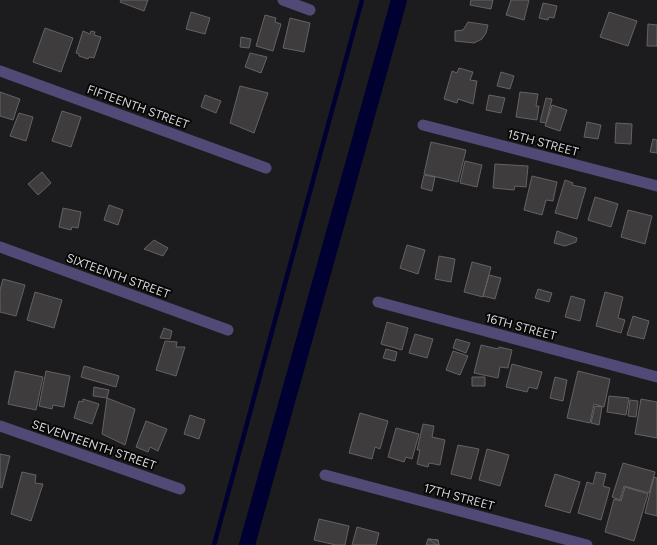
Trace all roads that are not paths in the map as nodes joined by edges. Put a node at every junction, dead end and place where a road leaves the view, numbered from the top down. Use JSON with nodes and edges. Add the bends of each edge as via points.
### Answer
{"nodes":[{"id":1,"x":283,"y":0,"type":"edge"},
{"id":2,"x":310,"y":10,"type":"dead end"},
{"id":3,"x":0,"y":71,"type":"edge"},
{"id":4,"x":423,"y":125,"type":"dead end"},
{"id":5,"x":266,"y":168,"type":"dead end"},
{"id":6,"x":657,"y":186,"type":"edge"},
{"id":7,"x":0,"y":247,"type":"edge"},
{"id":8,"x":378,"y":302,"type":"dead end"},
{"id":9,"x":228,"y":330,"type":"dead end"},
{"id":10,"x":657,"y":377,"type":"edge"},
{"id":11,"x":0,"y":426,"type":"edge"},
{"id":12,"x":325,"y":474,"type":"dead end"},
{"id":13,"x":180,"y":489,"type":"dead end"},
{"id":14,"x":587,"y":545,"type":"edge"}],
"edges":[{"from":1,"to":2,"type":"street"},
{"from":3,"to":5,"type":"street","name":"FIFTEENTH STREET"},
{"from":4,"to":6,"type":"street","name":"15TH STREET"},
{"from":7,"to":9,"type":"street","name":"SIXTEENTH STREET"},
{"from":8,"to":10,"type":"street","name":"16TH STREET"},
{"from":11,"to":13,"type":"street","name":"SEVENTEENTH STREET"},
{"from":12,"to":14,"type":"street","name":"17TH STREET"}]}
